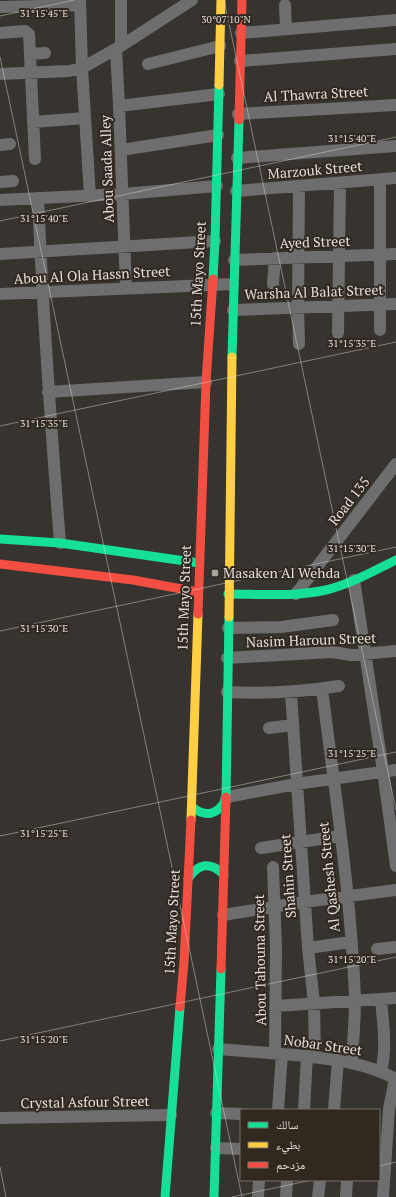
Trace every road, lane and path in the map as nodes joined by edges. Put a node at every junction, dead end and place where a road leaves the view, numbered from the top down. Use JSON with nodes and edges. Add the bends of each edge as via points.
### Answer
{"nodes":[{"id":1,"x":121,"y":0,"type":"edge"},
{"id":2,"x":192,"y":0,"type":"edge"},
{"id":3,"x":221,"y":0,"type":"edge"},
{"id":4,"x":242,"y":0,"type":"edge"},
{"id":5,"x":80,"y":2,"type":"edge"},
{"id":6,"x":285,"y":5,"type":"dead end"},
{"id":7,"x":0,"y":7,"type":"edge"},
{"id":8,"x":396,"y":20,"type":"edge"},
{"id":9,"x":286,"y":29,"type":"junction"},
{"id":10,"x":0,"y":33,"type":"edge"},
{"id":11,"x":241,"y":33,"type":"junction"},
{"id":12,"x":220,"y":46,"type":"junction"},
{"id":13,"x":118,"y":47,"type":"junction"},
{"id":14,"x":396,"y":49,"type":"edge"},
{"id":15,"x":44,"y":53,"type":"dead end"},
{"id":16,"x":30,"y":54,"type":"junction"},
{"id":17,"x":240,"y":60,"type":"junction"},
{"id":18,"x":148,"y":64,"type":"dead end"},
{"id":19,"x":82,"y":68,"type":"junction"},
{"id":20,"x":31,"y":73,"type":"junction"},
{"id":21,"x":0,"y":74,"type":"edge"},
{"id":22,"x":219,"y":94,"type":"junction"},
{"id":23,"x":396,"y":105,"type":"edge"},
{"id":24,"x":119,"y":106,"type":"junction"},
{"id":25,"x":238,"y":114,"type":"junction"},
{"id":26,"x":85,"y":118,"type":"junction"},
{"id":27,"x":33,"y":122,"type":"junction"},
{"id":28,"x":218,"y":135,"type":"junction"},
{"id":29,"x":396,"y":146,"type":"edge"},
{"id":30,"x":121,"y":150,"type":"junction"},
{"id":31,"x":237,"y":158,"type":"junction"},
{"id":32,"x":35,"y":159,"type":"dead end"},
{"id":33,"x":396,"y":178,"type":"edge"},
{"id":34,"x":380,"y":180,"type":"junction"},
{"id":35,"x":14,"y":181,"type":"dead end"},
{"id":36,"x":0,"y":182,"type":"edge"},
{"id":37,"x":340,"y":183,"type":"junction"},
{"id":38,"x":217,"y":186,"type":"junction"},
{"id":39,"x":299,"y":186,"type":"junction"},
{"id":40,"x":236,"y":191,"type":"junction"},
{"id":41,"x":123,"y":194,"type":"junction"},
{"id":42,"x":90,"y":196,"type":"junction"},
{"id":43,"x":38,"y":198,"type":"junction"},
{"id":44,"x":0,"y":200,"type":"edge"},
{"id":45,"x":215,"y":241,"type":"junction"},
{"id":46,"x":125,"y":246,"type":"junction"},
{"id":47,"x":40,"y":252,"type":"junction"},
{"id":48,"x":0,"y":254,"type":"edge"},
{"id":49,"x":396,"y":254,"type":"edge"},
{"id":50,"x":380,"y":255,"type":"junction"},
{"id":51,"x":339,"y":256,"type":"junction"},
{"id":52,"x":275,"y":258,"type":"junction"},
{"id":53,"x":298,"y":258,"type":"junction"},
{"id":54,"x":234,"y":260,"type":"junction"},
{"id":55,"x":233,"y":284,"type":"junction"},
{"id":56,"x":273,"y":284,"type":"dead end"},
{"id":57,"x":212,"y":285,"type":"junction"},
{"id":58,"x":126,"y":288,"type":"junction"},
{"id":59,"x":42,"y":292,"type":"junction"},
{"id":60,"x":0,"y":294,"type":"edge"},
{"id":61,"x":396,"y":304,"type":"edge"},
{"id":62,"x":380,"y":305,"type":"junction"},
{"id":63,"x":338,"y":307,"type":"junction"},
{"id":64,"x":298,"y":308,"type":"junction"},
{"id":65,"x":233,"y":310,"type":"junction"},
{"id":66,"x":380,"y":330,"type":"dead end"},
{"id":67,"x":338,"y":333,"type":"dead end"},
{"id":68,"x":299,"y":344,"type":"dead end"},
{"id":69,"x":206,"y":382,"type":"junction"},
{"id":70,"x":48,"y":392,"type":"junction"},
{"id":71,"x":396,"y":464,"type":"edge"},
{"id":72,"x":0,"y":539,"type":"edge"},
{"id":73,"x":60,"y":543,"type":"junction"},
{"id":74,"x":396,"y":560,"type":"edge"},
{"id":75,"x":0,"y":564,"type":"edge"},
{"id":76,"x":199,"y":564,"type":"junction"},
{"id":77,"x":354,"y":580,"type":"junction"},
{"id":78,"x":198,"y":592,"type":"junction"},
{"id":79,"x":228,"y":594,"type":"junction"},
{"id":80,"x":296,"y":594,"type":"junction"},
{"id":81,"x":333,"y":620,"type":"dead end"},
{"id":82,"x":228,"y":628,"type":"junction"},
{"id":83,"x":396,"y":651,"type":"edge"},
{"id":84,"x":365,"y":653,"type":"junction"},
{"id":85,"x":227,"y":658,"type":"junction"},
{"id":86,"x":339,"y":686,"type":"dead end"},
{"id":87,"x":322,"y":689,"type":"junction"},
{"id":88,"x":227,"y":692,"type":"junction"},
{"id":89,"x":290,"y":693,"type":"junction"},
{"id":90,"x":292,"y":725,"type":"junction"},
{"id":91,"x":269,"y":728,"type":"dead end"},
{"id":92,"x":396,"y":770,"type":"edge"},
{"id":93,"x":383,"y":771,"type":"junction"},
{"id":94,"x":333,"y":778,"type":"junction"},
{"id":95,"x":296,"y":784,"type":"junction"},
{"id":96,"x":226,"y":798,"type":"junction"},
{"id":97,"x":192,"y":808,"type":"junction"},
{"id":98,"x":340,"y":836,"type":"junction"},
{"id":99,"x":300,"y":842,"type":"junction"},
{"id":100,"x":261,"y":848,"type":"dead end"},
{"id":101,"x":396,"y":866,"type":"edge"},
{"id":102,"x":273,"y":867,"type":"dead end"},
{"id":103,"x":224,"y":875,"type":"junction"},
{"id":104,"x":188,"y":879,"type":"junction"},
{"id":105,"x":396,"y":890,"type":"edge"},
{"id":106,"x":347,"y":896,"type":"junction"},
{"id":107,"x":304,"y":902,"type":"junction"},
{"id":108,"x":275,"y":907,"type":"junction"},
{"id":109,"x":223,"y":915,"type":"junction"},
{"id":110,"x":351,"y":942,"type":"junction"},
{"id":111,"x":396,"y":947,"type":"edge"},
{"id":112,"x":308,"y":948,"type":"junction"},
{"id":113,"x":377,"y":949,"type":"dead end"},
{"id":114,"x":396,"y":998,"type":"edge"},
{"id":115,"x":381,"y":999,"type":"junction"},
{"id":116,"x":355,"y":1000,"type":"junction"},
{"id":117,"x":314,"y":1003,"type":"junction"},
{"id":118,"x":276,"y":1006,"type":"junction"},
{"id":119,"x":385,"y":1046,"type":"junction"},
{"id":120,"x":218,"y":1049,"type":"junction"},
{"id":121,"x":396,"y":1052,"type":"edge"},
{"id":122,"x":279,"y":1054,"type":"junction"},
{"id":123,"x":311,"y":1057,"type":"junction"},
{"id":124,"x":338,"y":1060,"type":"junction"},
{"id":125,"x":352,"y":1062,"type":"junction"},
{"id":126,"x":381,"y":1072,"type":"junction"},
{"id":127,"x":396,"y":1079,"type":"edge"},
{"id":128,"x":278,"y":1109,"type":"edge"},
{"id":129,"x":304,"y":1109,"type":"edge"},
{"id":130,"x":334,"y":1109,"type":"edge"},
{"id":131,"x":216,"y":1113,"type":"junction"},
{"id":132,"x":240,"y":1114,"type":"edge"},
{"id":133,"x":171,"y":1115,"type":"junction"},
{"id":134,"x":0,"y":1118,"type":"edge"},
{"id":135,"x":384,"y":1121,"type":"edge"},
{"id":136,"x":216,"y":1148,"type":"junction"},
{"id":137,"x":240,"y":1149,"type":"edge"},
{"id":138,"x":382,"y":1153,"type":"edge"},
{"id":139,"x":259,"y":1181,"type":"edge"},
{"id":140,"x":287,"y":1181,"type":"edge"},
{"id":141,"x":320,"y":1181,"type":"edge"},
{"id":142,"x":347,"y":1181,"type":"edge"},
{"id":143,"x":165,"y":1197,"type":"edge"},
{"id":144,"x":214,"y":1197,"type":"edge"},
{"id":145,"x":258,"y":1197,"type":"edge"},
{"id":146,"x":286,"y":1197,"type":"edge"},
{"id":147,"x":318,"y":1197,"type":"edge"},
{"id":148,"x":346,"y":1197,"type":"edge"},
{"id":149,"x":383,"y":1197,"type":"edge"}],
"edges":[{"from":1,"to":13,"type":"street","name":"Abou Saada Alley"},
{"from":2,"to":13,"type":"street"},
{"from":3,"to":12,"type":"main road","name":"15th Mayo Street"},
{"from":4,"to":11,"type":"main road"},
{"from":5,"to":7,"type":"street"},
{"from":5,"to":19,"type":"street"},
{"from":6,"to":9,"type":"street"},
{"from":8,"to":9,"type":"street"},
{"from":9,"to":11,"type":"street"},
{"from":10,"to":16,"type":"street","via":[[27,32]]},
{"from":11,"to":17,"type":"main road"},
{"from":12,"to":18,"type":"street"},
{"from":12,"to":22,"type":"main road","name":"15th Mayo Street"},
{"from":13,"to":19,"type":"street"},
{"from":13,"to":24,"type":"street","name":"Abou Saada Alley"},
{"from":14,"to":17,"type":"street"},
{"from":15,"to":16,"type":"street"},
{"from":16,"to":20,"type":"street"},
{"from":17,"to":25,"type":"main road"},
{"from":19,"to":20,"type":"street"},
{"from":19,"to":26,"type":"street"},
{"from":20,"to":21,"type":"street"},
{"from":20,"to":27,"type":"street"},
{"from":22,"to":24,"type":"street"},
{"from":22,"to":28,"type":"main road","name":"15th Mayo Street"},
{"from":23,"to":25,"type":"street","name":"Al Thawra Street"},
{"from":24,"to":30,"type":"street","name":"Abou Saada Alley"},
{"from":25,"to":31,"type":"main road"},
{"from":26,"to":27,"type":"street"},
{"from":26,"to":42,"type":"street"},
{"from":27,"to":32,"type":"street"},
{"from":28,"to":30,"type":"street"},
{"from":28,"to":38,"type":"main road","name":"15th Mayo Street"},
{"from":29,"to":31,"type":"street"},
{"from":30,"to":41,"type":"street","name":"Abou Saada Alley"},
{"from":31,"to":40,"type":"main road"},
{"from":33,"to":34,"type":"street","name":"Marzouk Street"},
{"from":34,"to":37,"type":"street","name":"Marzouk Street"},
{"from":34,"to":50,"type":"street"},
{"from":35,"to":36,"type":"street"},
{"from":37,"to":39,"type":"street","name":"Marzouk Street"},
{"from":37,"to":51,"type":"street"},
{"from":38,"to":41,"type":"street"},
{"from":38,"to":45,"type":"main road","name":"15th Mayo Street"},
{"from":39,"to":40,"type":"street","name":"Marzouk Street"},
{"from":39,"to":53,"type":"street"},
{"from":40,"to":54,"type":"main road"},
{"from":41,"to":42,"type":"street"},
{"from":41,"to":46,"type":"street","name":"Abou Saada Alley"},
{"from":42,"to":43,"type":"street"},
{"from":43,"to":44,"type":"street"},
{"from":43,"to":47,"type":"street"},
{"from":45,"to":46,"type":"street"},
{"from":45,"to":57,"type":"main road","name":"15th Mayo Street"},
{"from":46,"to":47,"type":"street"},
{"from":46,"to":58,"type":"street","name":"Abou Saada Alley"},
{"from":47,"to":48,"type":"street"},
{"from":47,"to":59,"type":"street"},
{"from":49,"to":50,"type":"street","name":"Ayed Street"},
{"from":50,"to":51,"type":"street","name":"Ayed Street"},
{"from":50,"to":62,"type":"street"},
{"from":51,"to":53,"type":"street","name":"Ayed Street"},
{"from":51,"to":63,"type":"street"},
{"from":52,"to":53,"type":"street","name":"Ayed Street"},
{"from":52,"to":54,"type":"street","name":"Ayed Street"},
{"from":52,"to":56,"type":"street"},
{"from":53,"to":64,"type":"street"},
{"from":54,"to":55,"type":"main road"},
{"from":55,"to":57,"type":"street","name":"Abou Al Ola Hassn Street"},
{"from":55,"to":65,"type":"main road"},
{"from":57,"to":58,"type":"street","name":"Abou Al Ola Hassn Street"},
{"from":57,"to":69,"type":"main road","name":"15th Mayo Street"},
{"from":58,"to":59,"type":"street","name":"Abou Al Ola Hassn Street"},
{"from":59,"to":60,"type":"street","name":"Abou Al Ola Hassn Street"},
{"from":59,"to":70,"type":"street"},
{"from":61,"to":62,"type":"street","name":"Warsha Al Balat Street"},
{"from":62,"to":63,"type":"street","name":"Warsha Al Balat Street"},
{"from":62,"to":66,"type":"street"},
{"from":63,"to":64,"type":"street","name":"Warsha Al Balat Street"},
{"from":63,"to":67,"type":"street"},
{"from":64,"to":65,"type":"street","name":"Warsha Al Balat Street"},
{"from":64,"to":68,"type":"street"},
{"from":65,"to":79,"type":"main road"},
{"from":69,"to":70,"type":"street"},
{"from":69,"to":76,"type":"main road","name":"15th Mayo Street"},
{"from":70,"to":73,"type":"street"},
{"from":71,"to":80,"type":"street","name":"Road 135"},
{"from":72,"to":73,"type":"main road","via":[[19,543]]},
{"from":73,"to":76,"type":"main road"},
{"from":74,"to":77,"type":"main road"},
{"from":75,"to":78,"type":"main road","via":[[18,562]]},
{"from":76,"to":78,"type":"main road","name":"15th Mayo Street"},
{"from":77,"to":80,"type":"main road","via":[[326,590]]},
{"from":77,"to":84,"type":"street"},
{"from":78,"to":97,"type":"main road","name":"15th Mayo Street"},
{"from":79,"to":80,"type":"main road"},
{"from":79,"to":82,"type":"main road"},
{"from":81,"to":82,"type":"street","via":[[281,627]]},
{"from":82,"to":85,"type":"main road"},
{"from":83,"to":84,"type":"street","name":"Nasim Haroun Street"},
{"from":84,"to":85,"type":"street","name":"Nasim Haroun Street","via":[[346,655],[332,652]]},
{"from":84,"to":93,"type":"street"},
{"from":85,"to":88,"type":"main road"},
{"from":86,"to":87,"type":"street"},
{"from":87,"to":89,"type":"street"},
{"from":87,"to":94,"type":"street","name":"Al Qashesh Street"},
{"from":88,"to":89,"type":"street"},
{"from":88,"to":96,"type":"main road"},
{"from":89,"to":90,"type":"street","name":"Shahin Street"},
{"from":90,"to":91,"type":"street"},
{"from":90,"to":95,"type":"street","name":"Shahin Street"},
{"from":92,"to":93,"type":"street"},
{"from":93,"to":94,"type":"street"},
{"from":93,"to":101,"type":"street"},
{"from":94,"to":95,"type":"street"},
{"from":94,"to":98,"type":"street","name":"Al Qashesh Street"},
{"from":95,"to":96,"type":"street"},
{"from":95,"to":99,"type":"street","name":"Shahin Street"},
{"from":96,"to":97,"type":"main road","via":[[218,811],[209,814],[200,813]]},
{"from":96,"to":103,"type":"main road"},
{"from":97,"to":104,"type":"main road","name":"15th Mayo Street"},
{"from":98,"to":99,"type":"street"},
{"from":98,"to":106,"type":"street","name":"Al Qashesh Street"},
{"from":99,"to":100,"type":"street"},
{"from":99,"to":107,"type":"street","name":"Shahin Street"},
{"from":102,"to":108,"type":"street","name":"Abou Tahouna Street"},
{"from":103,"to":104,"type":"main road","via":[[217,868],[207,865],[198,868]]},
{"from":103,"to":109,"type":"main road"},
{"from":104,"to":133,"type":"main road","name":"15th Mayo Street"},
{"from":105,"to":106,"type":"street"},
{"from":106,"to":107,"type":"street"},
{"from":106,"to":110,"type":"street","name":"Al Qashesh Street"},
{"from":107,"to":108,"type":"street"},
{"from":107,"to":112,"type":"street","name":"Shahin Street"},
{"from":108,"to":109,"type":"street"},
{"from":108,"to":118,"type":"street","name":"Abou Tahouna Street"},
{"from":109,"to":120,"type":"main road"},
{"from":110,"to":112,"type":"street"},
{"from":110,"to":116,"type":"street","name":"Al Qashesh Street"},
{"from":111,"to":113,"type":"street"},
{"from":112,"to":117,"type":"street","name":"Shahin Street"},
{"from":114,"to":115,"type":"street"},
{"from":115,"to":116,"type":"street"},
{"from":115,"to":119,"type":"street"},
{"from":116,"to":117,"type":"street"},
{"from":116,"to":125,"type":"street","name":"Al Qashesh Street"},
{"from":117,"to":118,"type":"street"},
{"from":117,"to":123,"type":"street","name":"Shahin Street"},
{"from":118,"to":122,"type":"street","name":"Abou Tahouna Street"},
{"from":119,"to":121,"type":"street"},
{"from":119,"to":126,"type":"street"},
{"from":120,"to":122,"type":"street","name":"Nobar Street"},
{"from":120,"to":131,"type":"main road"},
{"from":122,"to":123,"type":"street","name":"Nobar Street"},
{"from":122,"to":128,"type":"street","name":"Abou Tahouna Street"},
{"from":123,"to":124,"type":"street","name":"Nobar Street"},
{"from":123,"to":129,"type":"street","name":"Shahin Street"},
{"from":124,"to":125,"type":"street","name":"Nobar Street"},
{"from":124,"to":130,"type":"street"},
{"from":125,"to":126,"type":"street","name":"Nobar Street"},
{"from":126,"to":127,"type":"street","name":"Nobar Street"},
{"from":127,"to":135,"type":"street"},
{"from":131,"to":132,"type":"street"},
{"from":131,"to":136,"type":"main road"},
{"from":133,"to":134,"type":"street","name":"Crystal Asfour Street"},
{"from":133,"to":143,"type":"main road","name":"15th Mayo Street"},
{"from":135,"to":138,"type":"street"},
{"from":136,"to":137,"type":"street"},
{"from":136,"to":144,"type":"main road"},
{"from":138,"to":149,"type":"street"},
{"from":139,"to":145,"type":"street"},
{"from":140,"to":146,"type":"street"},
{"from":141,"to":147,"type":"street"},
{"from":142,"to":148,"type":"street"}]}
